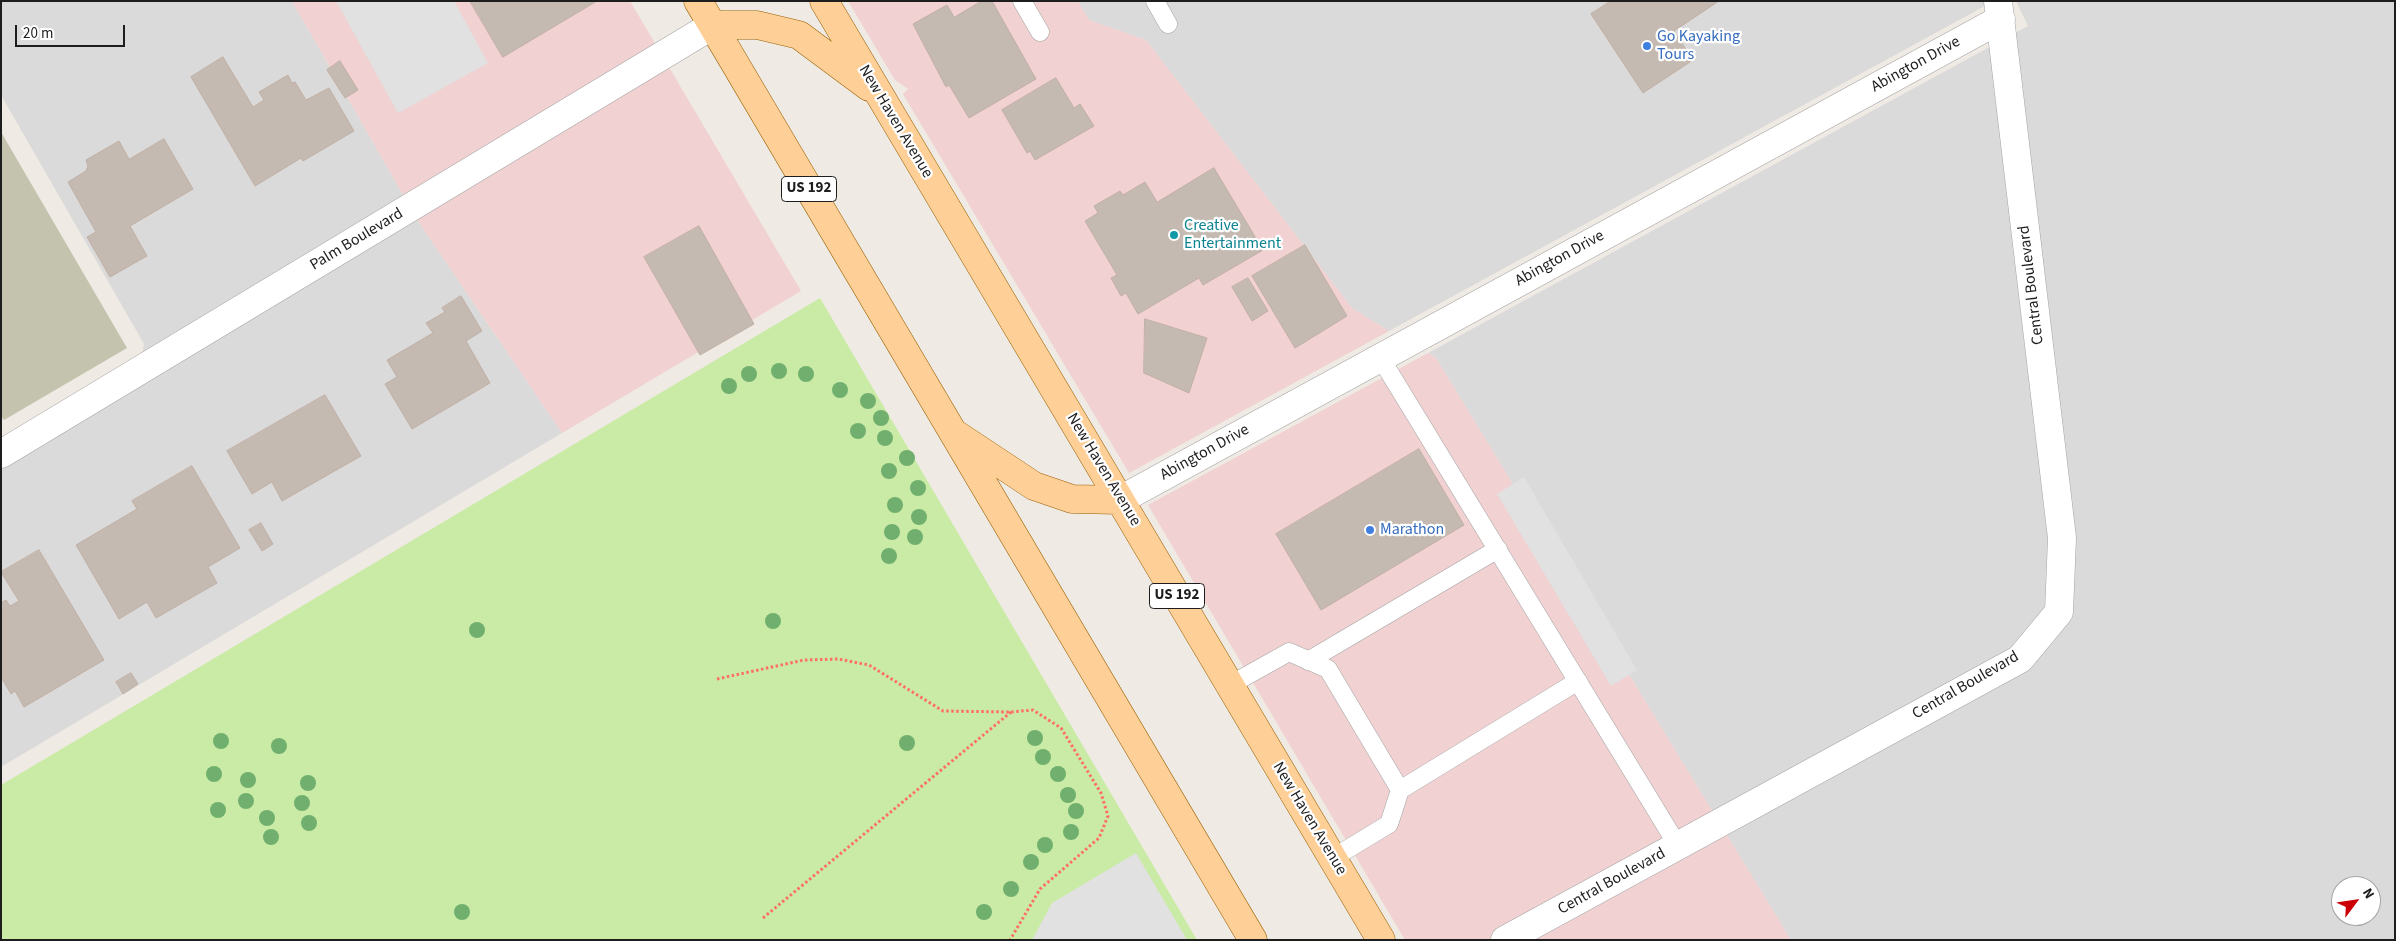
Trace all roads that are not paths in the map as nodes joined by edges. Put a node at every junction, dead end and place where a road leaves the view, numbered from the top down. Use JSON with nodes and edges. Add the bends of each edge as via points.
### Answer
{"nodes":[{"id":1,"x":698,"y":1,"type":"edge"},
{"id":2,"x":824,"y":1,"type":"edge"},
{"id":3,"x":1022,"y":1,"type":"edge"},
{"id":4,"x":1155,"y":1,"type":"edge"},
{"id":5,"x":1999,"y":10,"type":"edge"},
{"id":6,"x":1168,"y":24,"type":"dead end"},
{"id":7,"x":713,"y":25,"type":"junction"},
{"id":8,"x":1040,"y":32,"type":"dead end"},
{"id":9,"x":878,"y":94,"type":"junction"},
{"id":10,"x":1380,"y":357,"type":"junction"},
{"id":11,"x":952,"y":432,"type":"junction"},
{"id":12,"x":1,"y":454,"type":"edge"},
{"id":13,"x":1120,"y":500,"type":"junction"},
{"id":14,"x":1498,"y":549,"type":"junction"},
{"id":15,"x":1308,"y":661,"type":"junction"},
{"id":16,"x":1578,"y":681,"type":"junction"},
{"id":17,"x":1230,"y":685,"type":"junction"},
{"id":18,"x":1400,"y":790,"type":"junction"},
{"id":19,"x":1678,"y":846,"type":"junction"},
{"id":20,"x":1333,"y":858,"type":"junction"},
{"id":21,"x":1508,"y":939,"type":"edge"},
{"id":22,"x":1253,"y":940,"type":"edge"},
{"id":23,"x":1381,"y":940,"type":"edge"}],
"edges":[{"from":1,"to":7,"type":"main road","number":"US 192"},
{"from":2,"to":9,"type":"main road","name":"New Haven Avenue","number":"US 192"},
{"from":3,"to":8,"type":"lane"},
{"from":4,"to":6,"type":"lane"},
{"from":5,"to":10,"type":"street","name":"Abington Drive"},
{"from":5,"to":19,"type":"street","name":"Central Boulevard","via":[[2062,538],[2059,612],[2020,659]]},
{"from":7,"to":9,"type":"main road","via":[[757,25],[799,35]]},
{"from":7,"to":11,"type":"main road","number":"US 192"},
{"from":7,"to":12,"type":"street","name":"Palm Boulevard"},
{"from":9,"to":13,"type":"main road","name":"New Haven Avenue","number":"US 192"},
{"from":10,"to":13,"type":"street","name":"Abington Drive"},
{"from":10,"to":14,"type":"lane"},
{"from":11,"to":13,"type":"main road","via":[[1034,486],[1072,499]]},
{"from":11,"to":22,"type":"main road","number":"US 192"},
{"from":13,"to":17,"type":"main road","name":"New Haven Avenue","number":"US 192"},
{"from":14,"to":15,"type":"lane"},
{"from":14,"to":16,"type":"lane"},
{"from":15,"to":17,"type":"lane","via":[[1289,652]]},
{"from":15,"to":18,"type":"lane","via":[[1328,669]]},
{"from":16,"to":18,"type":"lane"},
{"from":16,"to":19,"type":"lane"},
{"from":17,"to":20,"type":"main road","name":"New Haven Avenue","number":"US 192"},
{"from":18,"to":20,"type":"lane","via":[[1389,824]]},
{"from":19,"to":21,"type":"street","name":"Central Boulevard"},
{"from":20,"to":23,"type":"main road","name":"New Haven Avenue","number":"US 192"}]}
